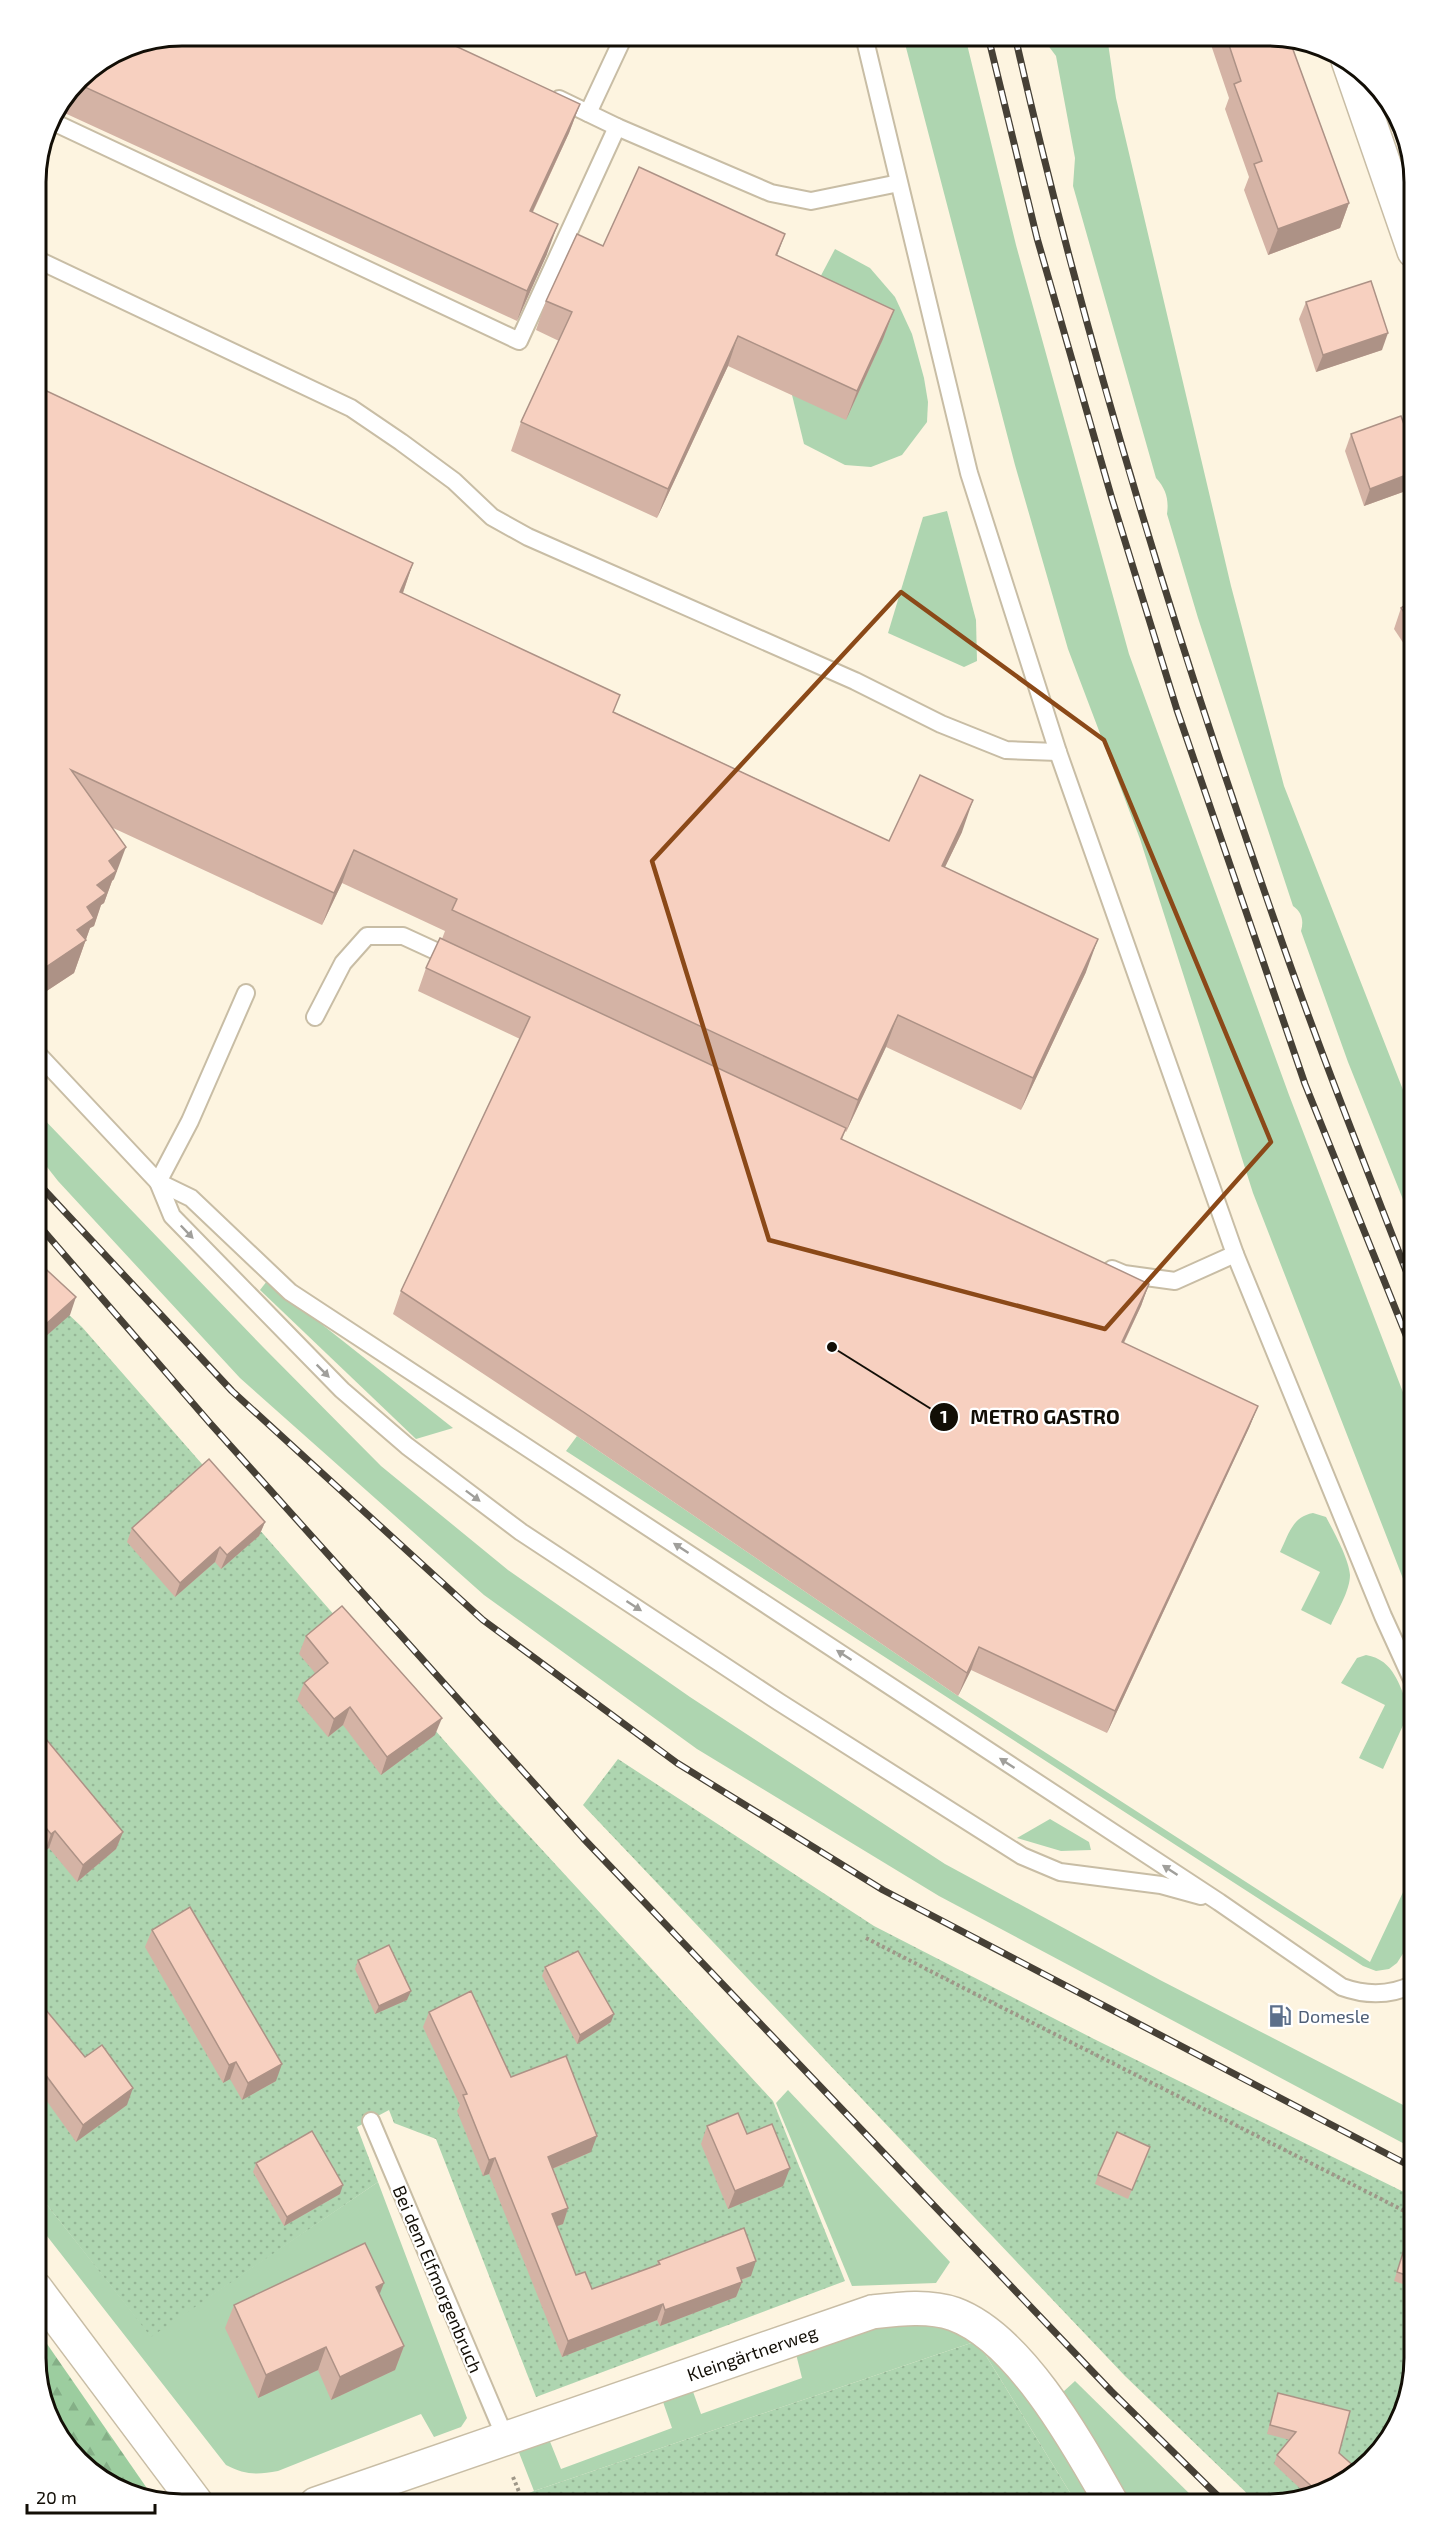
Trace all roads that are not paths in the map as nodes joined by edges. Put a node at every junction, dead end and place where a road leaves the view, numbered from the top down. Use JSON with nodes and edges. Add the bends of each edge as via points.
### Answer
{"nodes":[{"id":1,"x":619,"y":47,"type":"edge"},
{"id":2,"x":867,"y":47,"type":"edge"},
{"id":3,"x":1354,"y":78,"type":"edge"},
{"id":4,"x":545,"y":92,"type":"edge"},
{"id":5,"x":588,"y":113,"type":"junction"},
{"id":6,"x":60,"y":125,"type":"edge"},
{"id":7,"x":617,"y":127,"type":"junction"},
{"id":8,"x":899,"y":183,"type":"junction"},
{"id":9,"x":1404,"y":221,"type":"edge"},
{"id":10,"x":47,"y":264,"type":"edge"},
{"id":11,"x":1058,"y":752,"type":"junction"},
{"id":12,"x":467,"y":966,"type":"edge"},
{"id":13,"x":246,"y":993,"type":"dead end"},
{"id":14,"x":315,"y":1017,"type":"dead end"},
{"id":15,"x":47,"y":1063,"type":"edge"},
{"id":16,"x":158,"y":1182,"type":"junction"},
{"id":17,"x":1235,"y":1254,"type":"junction"},
{"id":18,"x":1093,"y":1260,"type":"edge"},
{"id":19,"x":1404,"y":1662,"type":"edge"},
{"id":20,"x":1219,"y":1902,"type":"junction"},
{"id":21,"x":1404,"y":1989,"type":"edge"},
{"id":22,"x":370,"y":2121,"type":"dead end"},
{"id":23,"x":46,"y":2302,"type":"edge"},
{"id":24,"x":505,"y":2438,"type":"junction"},
{"id":25,"x":189,"y":2493,"type":"edge"},
{"id":26,"x":347,"y":2493,"type":"edge"},
{"id":27,"x":1106,"y":2494,"type":"edge"}],
"edges":[{"from":1,"to":5,"type":"lane"},
{"from":2,"to":8,"type":"lane"},
{"from":3,"to":9,"type":"street"},
{"from":4,"to":5,"type":"lane"},
{"from":5,"to":7,"type":"lane"},
{"from":6,"to":7,"type":"lane","via":[[519,341]]},
{"from":7,"to":8,"type":"lane","via":[[771,194],[811,201]]},
{"from":8,"to":11,"type":"lane","via":[[969,473]]},
{"from":10,"to":11,"type":"lane","via":[[351,408],[454,481],[492,517],[528,537],[855,681],[941,724],[1006,750]]},
{"from":11,"to":17,"type":"lane"},
{"from":12,"to":14,"type":"lane","via":[[403,936],[368,936],[343,963]]},
{"from":13,"to":16,"type":"lane","via":[[190,1121]]},
{"from":15,"to":16,"type":"lane"},
{"from":20,"to":16,"type":"lane","one_way":true,"via":[[290,1292],[191,1198]]},
{"from":16,"to":20,"type":"lane","one_way":true,"via":[[172,1216],[342,1390],[407,1446],[521,1532],[1023,1856],[1060,1872],[1161,1885]]},
{"from":17,"to":18,"type":"lane","via":[[1175,1281],[1124,1274]]},
{"from":17,"to":19,"type":"lane"},
{"from":20,"to":21,"type":"lane","via":[[1342,1987],[1362,1994]]},
{"from":22,"to":24,"type":"lane","name":"Bei dem Elfmorgenbruch"},
{"from":23,"to":25,"type":"street"},
{"from":24,"to":26,"type":"street","name":"Kleingärtnerweg"},
{"from":24,"to":27,"type":"street","name":"Kleingärtnerweg","via":[[872,2312],[908,2308],[952,2313],[980,2326],[1010,2351],[1080,2446]]}]}
